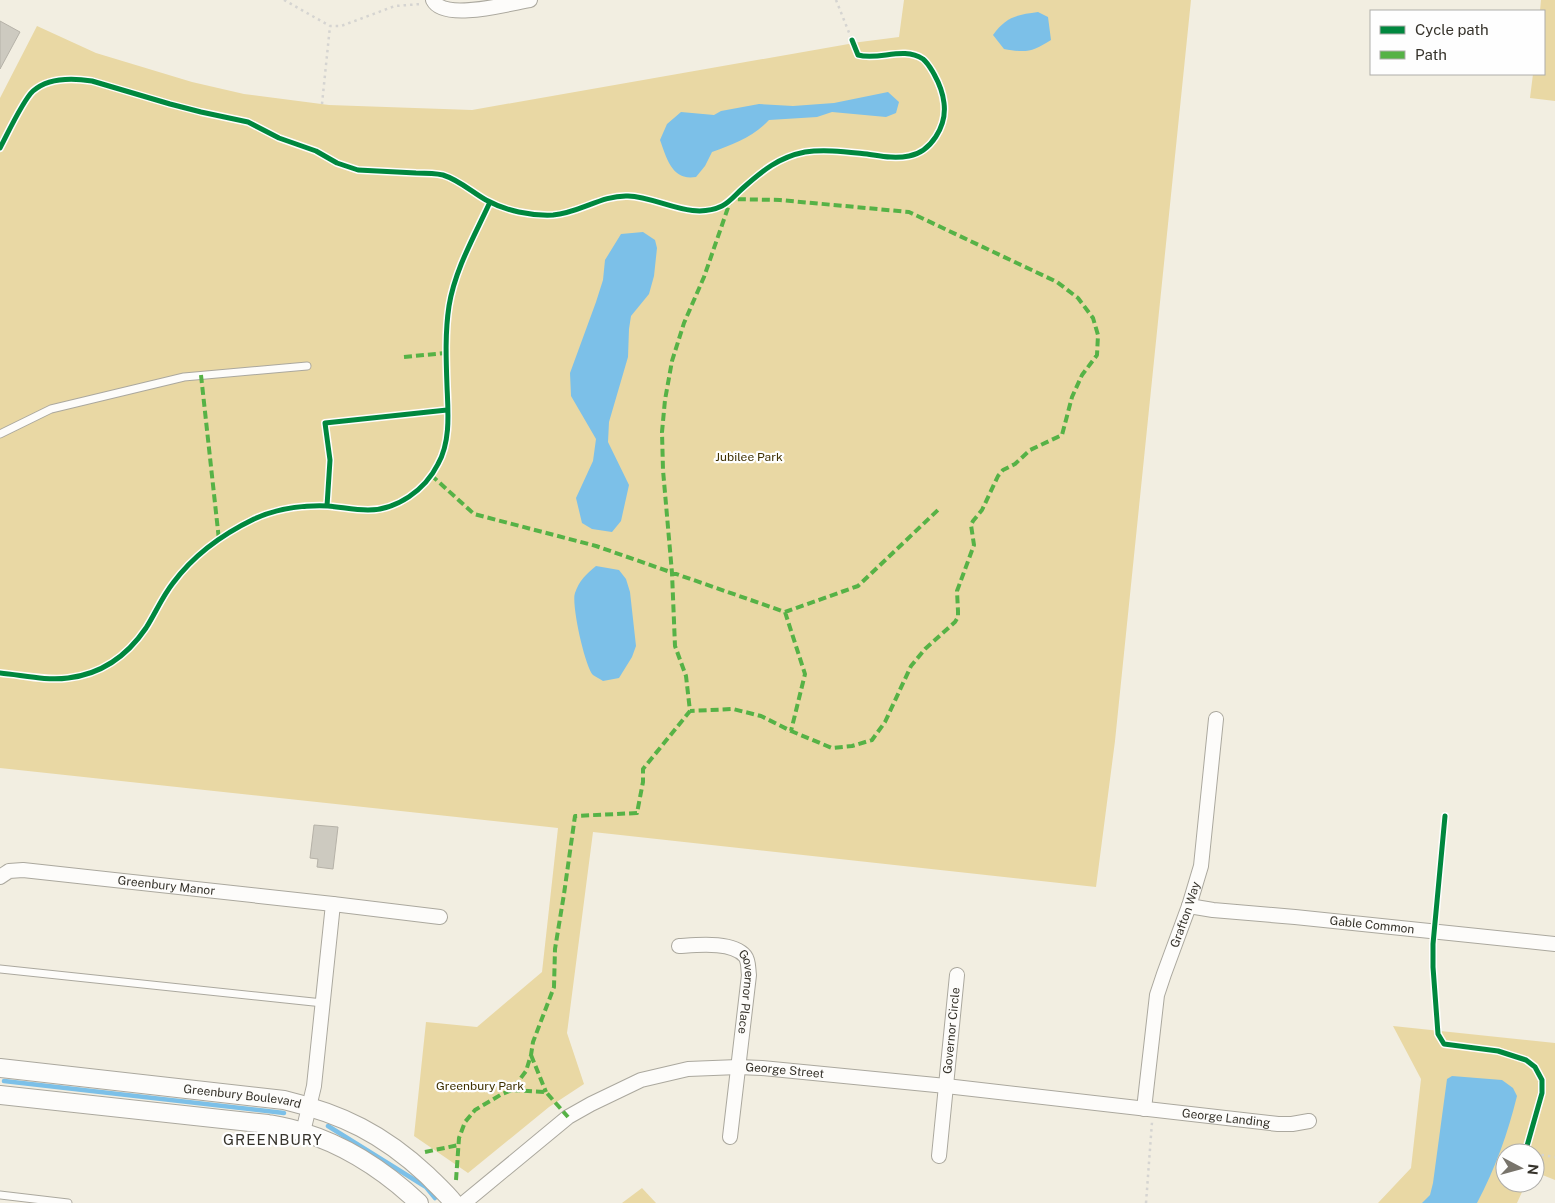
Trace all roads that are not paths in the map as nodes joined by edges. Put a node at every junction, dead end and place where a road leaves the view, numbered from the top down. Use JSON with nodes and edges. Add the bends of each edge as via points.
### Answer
{"nodes":[{"id":1,"x":530,"y":0,"type":"edge"},
{"id":2,"x":434,"y":2,"type":"edge"},
{"id":3,"x":307,"y":366,"type":"dead end"},
{"id":4,"x":0,"y":434,"type":"edge"},
{"id":5,"x":1216,"y":719,"type":"dead end"},
{"id":6,"x":0,"y":877,"type":"edge"},
{"id":7,"x":333,"y":904,"type":"junction"},
{"id":8,"x":1190,"y":906,"type":"junction"},
{"id":9,"x":440,"y":917,"type":"dead end"},
{"id":10,"x":1555,"y":944,"type":"edge"},
{"id":11,"x":679,"y":946,"type":"dead end"},
{"id":12,"x":0,"y":969,"type":"edge"},
{"id":13,"x":957,"y":975,"type":"dead end"},
{"id":14,"x":323,"y":1003,"type":"junction"},
{"id":15,"x":738,"y":1067,"type":"junction"},
{"id":16,"x":0,"y":1068,"type":"edge"},
{"id":17,"x":946,"y":1086,"type":"junction"},
{"id":18,"x":0,"y":1095,"type":"edge"},
{"id":19,"x":310,"y":1106,"type":"junction"},
{"id":20,"x":1144,"y":1109,"type":"junction"},
{"id":21,"x":1309,"y":1121,"type":"dead end"},
{"id":22,"x":302,"y":1132,"type":"junction"},
{"id":23,"x":730,"y":1137,"type":"dead end"},
{"id":24,"x":939,"y":1156,"type":"dead end"},
{"id":25,"x":0,"y":1195,"type":"edge"},
{"id":26,"x":68,"y":1203,"type":"edge"},
{"id":27,"x":418,"y":1203,"type":"edge"},
{"id":28,"x":454,"y":1203,"type":"edge"},
{"id":29,"x":464,"y":1203,"type":"edge"}],
"edges":[{"from":1,"to":2,"type":"street","via":[[470,10],[443,9]]},
{"from":3,"to":4,"type":"lane","via":[[184,377],[51,409]]},
{"from":5,"to":8,"type":"street","name":"Grafton Way","via":[[1203,852]]},
{"from":6,"to":7,"type":"street","name":"Greenbury Manor","via":[[9,871],[23,870]]},
{"from":7,"to":9,"type":"street","name":"Greenbury Manor"},
{"from":7,"to":14,"type":"street"},
{"from":8,"to":10,"type":"street","name":"Gable Common"},
{"from":8,"to":20,"type":"street","name":"Grafton Way","via":[[1157,996]]},
{"from":11,"to":15,"type":"street","name":"Governor Place","via":[[726,946],[746,957],[749,975]]},
{"from":12,"to":14,"type":"lane"},
{"from":13,"to":17,"type":"street","name":"Governor Circle"},
{"from":14,"to":19,"type":"street"},
{"from":15,"to":17,"type":"street","name":"George Street"},
{"from":15,"to":23,"type":"street"},
{"from":15,"to":29,"type":"street","name":"George Street","via":[[688,1069],[641,1080],[591,1104],[568,1117]]},
{"from":16,"to":19,"type":"street","name":"Greenbury Boulevard","via":[[284,1100]]},
{"from":17,"to":20,"type":"street","name":"George Street"},
{"from":17,"to":24,"type":"street","name":"Governor Circle"},
{"from":18,"to":22,"type":"street","name":"Greenbury Boulevard","via":[[268,1124]]},
{"from":19,"to":22,"type":"street"},
{"from":19,"to":28,"type":"street","name":"Greenbury Boulevard","via":[[368,1130],[393,1146]]},
{"from":20,"to":21,"type":"street","name":"George Landing","via":[[1278,1124]]},
{"from":22,"to":27,"type":"street","name":"Greenbury Boulevard","via":[[334,1144],[384,1173]]},
{"from":25,"to":26,"type":"lane"}]}
